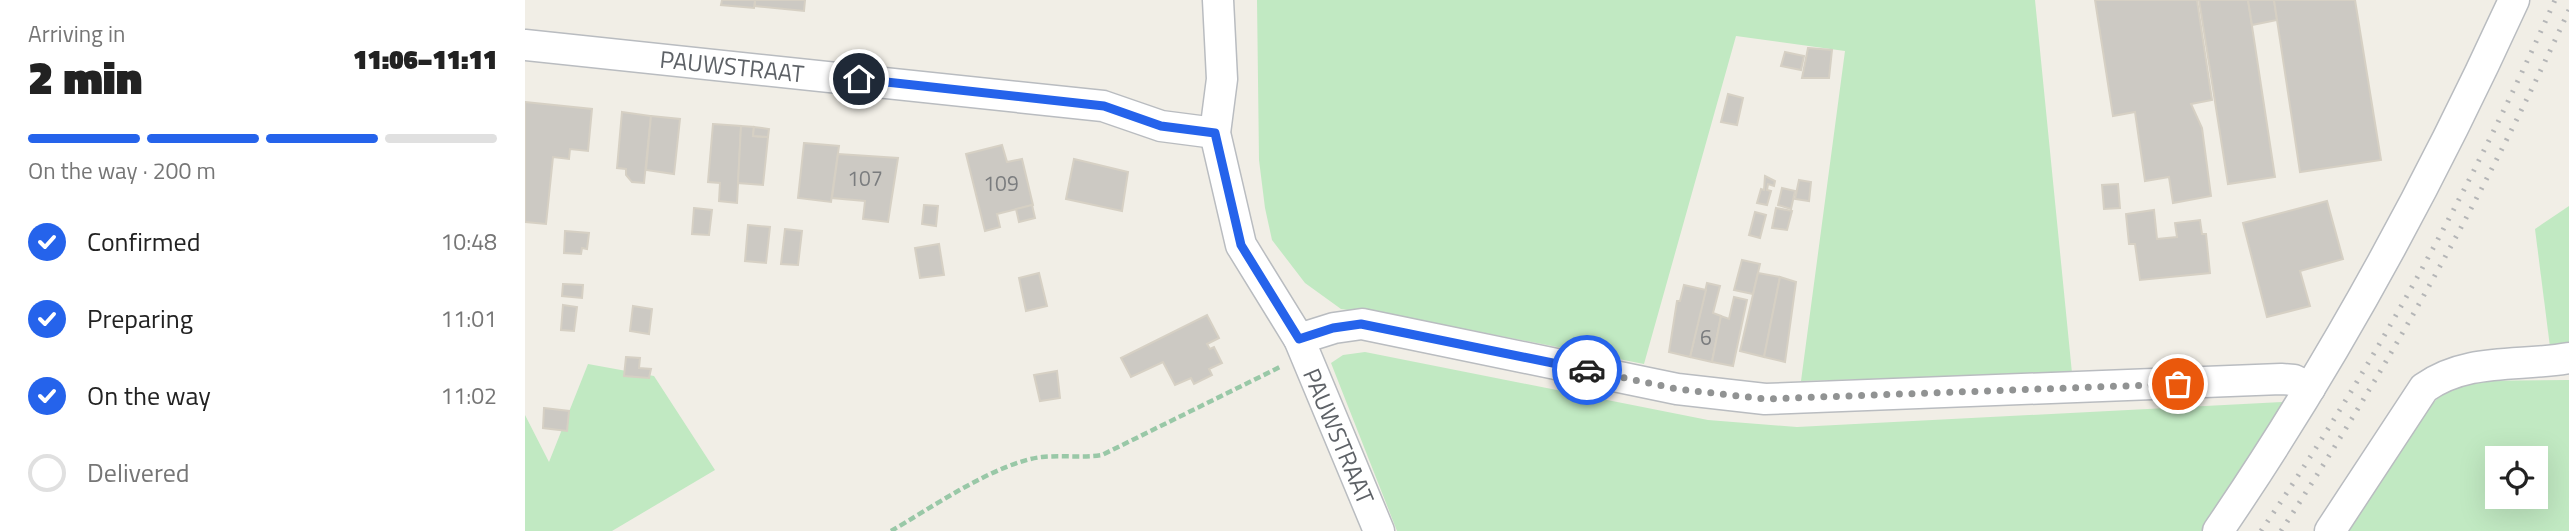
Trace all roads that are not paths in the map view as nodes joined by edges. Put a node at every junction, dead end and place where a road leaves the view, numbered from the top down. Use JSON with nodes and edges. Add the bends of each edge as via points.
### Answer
{"nodes":[{"id":1,"x":1218,"y":0,"type":"edge"},
{"id":2,"x":2514,"y":0,"type":"edge"},
{"id":3,"x":525,"y":45,"type":"edge"},
{"id":4,"x":1215,"y":133,"type":"junction"},
{"id":5,"x":1302,"y":347,"type":"junction"},
{"id":6,"x":2569,"y":358,"type":"edge"},
{"id":7,"x":2309,"y":388,"type":"junction"},
{"id":8,"x":1379,"y":531,"type":"edge"},
{"id":9,"x":2218,"y":531,"type":"edge"},
{"id":10,"x":2330,"y":531,"type":"edge"}],
"edges":[{"from":1,"to":4,"type":"street","via":[[1222,79]]},
{"from":2,"to":7,"type":"street","via":[[2407,219]]},
{"from":3,"to":4,"type":"street","name":"PAUWSTRAAT","via":[[1104,106],[1161,126]]},
{"from":4,"to":5,"type":"street","name":"PAUWSTRAAT","via":[[1241,245]]},
{"from":5,"to":7,"type":"street","via":[[1333,328],[1361,324],[1677,389],[1765,399],[2281,379]]},
{"from":5,"to":8,"type":"street","name":"PAUWSTRAAT"},
{"from":6,"to":10,"type":"street","via":[[2471,367],[2440,377],[2424,388]]},
{"from":7,"to":9,"type":"street"}]}
